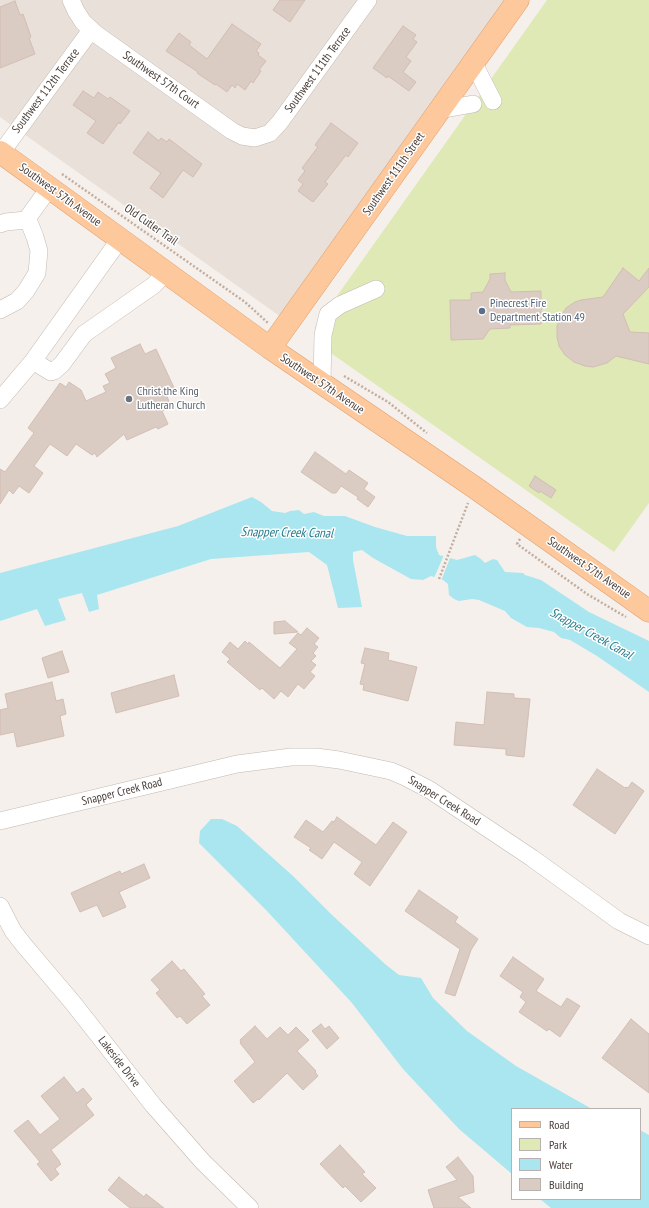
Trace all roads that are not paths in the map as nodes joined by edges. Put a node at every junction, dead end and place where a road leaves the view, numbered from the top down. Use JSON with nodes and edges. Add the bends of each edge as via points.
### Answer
{"nodes":[{"id":1,"x":71,"y":0,"type":"edge"},
{"id":2,"x":368,"y":0,"type":"edge"},
{"id":3,"x":518,"y":0,"type":"edge"},
{"id":4,"x":91,"y":30,"type":"junction"},
{"id":5,"x":473,"y":62,"type":"junction"},
{"id":6,"x":493,"y":101,"type":"dead end"},
{"id":7,"x":473,"y":104,"type":"dead end"},
{"id":8,"x":439,"y":110,"type":"junction"},
{"id":9,"x":264,"y":136,"type":"joint"},
{"id":10,"x":0,"y":152,"type":"edge"},
{"id":11,"x":54,"y":179,"type":"junction"},
{"id":12,"x":26,"y":220,"type":"junction"},
{"id":13,"x":0,"y":224,"type":"edge"},
{"id":14,"x":120,"y":239,"type":"junction"},
{"id":15,"x":166,"y":272,"type":"junction"},
{"id":16,"x":376,"y":289,"type":"dead end"},
{"id":17,"x":0,"y":310,"type":"edge"},
{"id":18,"x":270,"y":348,"type":"junction"},
{"id":19,"x":33,"y":361,"type":"junction"},
{"id":20,"x":322,"y":384,"type":"junction"},
{"id":21,"x":0,"y":400,"type":"edge"},
{"id":22,"x":649,"y":611,"type":"edge"},
{"id":23,"x":0,"y":821,"type":"edge"},
{"id":24,"x":0,"y":906,"type":"edge"},
{"id":25,"x":649,"y":936,"type":"edge"},
{"id":26,"x":250,"y":1208,"type":"edge"}],
"edges":[{"from":1,"to":4,"type":"street","name":"Southwest 57th Court","via":[[83,22]]},
{"from":2,"to":9,"type":"street","name":"Southwest 111th Terrace","via":[[280,122]]},
{"from":3,"to":5,"type":"main road","name":"Southwest 111th Street"},
{"from":4,"to":9,"type":"street","name":"Southwest 57th Court","via":[[232,131],[249,138]]},
{"from":4,"to":10,"type":"street","name":"Southwest 112th Terrace"},
{"from":5,"to":6,"type":"street"},
{"from":5,"to":8,"type":"main road","name":"Southwest 111th Street"},
{"from":7,"to":8,"type":"street"},
{"from":8,"to":18,"type":"main road","name":"Southwest 111th Street"},
{"from":10,"to":11,"type":"main road","name":"Southwest 57th Avenue"},
{"from":11,"to":12,"type":"street"},
{"from":11,"to":14,"type":"main road","name":"Southwest 57th Avenue"},
{"from":12,"to":13,"type":"street"},
{"from":12,"to":17,"type":"street","via":[[35,237],[38,251],[37,273],[22,297]]},
{"from":14,"to":15,"type":"main road","name":"Southwest 57th Avenue"},
{"from":14,"to":19,"type":"street"},
{"from":15,"to":18,"type":"main road","name":"Southwest 57th Avenue"},
{"from":15,"to":19,"type":"street","via":[[154,285],[84,334],[54,371],[51,372]]},
{"from":16,"to":20,"type":"street","via":[[340,305],[328,314],[323,335]]},
{"from":18,"to":20,"type":"main road","name":"Southwest 57th Avenue"},
{"from":19,"to":21,"type":"street"},
{"from":20,"to":22,"type":"main road","name":"Southwest 57th Avenue","via":[[474,487]]},
{"from":23,"to":25,"type":"street","name":"Snapper Creek Road","via":[[237,764],[316,757],[339,760],[391,771],[430,790],[620,921]]},
{"from":24,"to":26,"type":"street","name":"Lakeside Drive","via":[[13,931],[153,1105],[203,1162]]}]}
